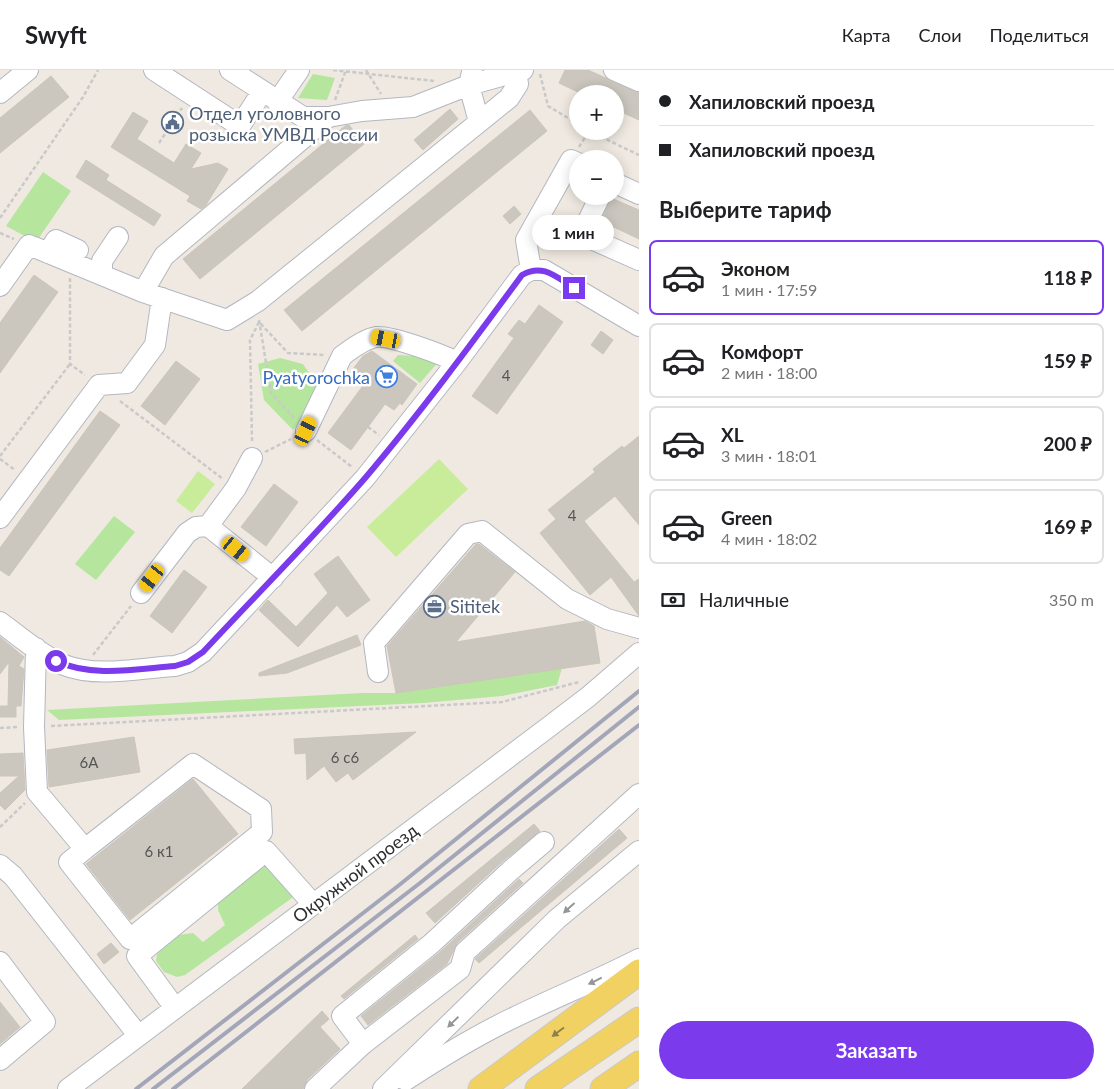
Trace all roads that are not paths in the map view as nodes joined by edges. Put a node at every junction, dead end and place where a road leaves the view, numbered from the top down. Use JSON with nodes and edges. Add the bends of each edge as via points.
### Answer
{"nodes":[{"id":1,"x":28,"y":70,"type":"edge"},
{"id":2,"x":154,"y":70,"type":"edge"},
{"id":3,"x":230,"y":70,"type":"edge"},
{"id":4,"x":299,"y":70,"type":"edge"},
{"id":5,"x":614,"y":70,"type":"edge"},
{"id":6,"x":520,"y":71,"type":"edge"},
{"id":7,"x":471,"y":78,"type":"edge"},
{"id":8,"x":639,"y":82,"type":"edge"},
{"id":9,"x":0,"y":93,"type":"edge"},
{"id":10,"x":270,"y":97,"type":"junction"},
{"id":11,"x":330,"y":111,"type":"junction"},
{"id":12,"x":479,"y":122,"type":"junction"},
{"id":13,"x":569,"y":164,"type":"edge"},
{"id":14,"x":624,"y":187,"type":"edge"},
{"id":15,"x":639,"y":194,"type":"edge"},
{"id":16,"x":596,"y":205,"type":"edge"},
{"id":17,"x":118,"y":238,"type":"dead end"},
{"id":18,"x":37,"y":248,"type":"junction"},
{"id":19,"x":78,"y":250,"type":"dead end"},
{"id":20,"x":639,"y":260,"type":"edge"},
{"id":21,"x":531,"y":270,"type":"junction"},
{"id":22,"x":102,"y":275,"type":"junction"},
{"id":23,"x":0,"y":286,"type":"edge"},
{"id":24,"x":153,"y":295,"type":"junction"},
{"id":25,"x":639,"y":326,"type":"edge"},
{"id":26,"x":458,"y":362,"type":"junction"},
{"id":27,"x":306,"y":431,"type":"road end"},
{"id":28,"x":252,"y":458,"type":"road end"},
{"id":29,"x":0,"y":518,"type":"edge"},
{"id":30,"x":208,"y":526,"type":"junction"},
{"id":31,"x":273,"y":578,"type":"junction"},
{"id":32,"x":141,"y":593,"type":"road end"},
{"id":33,"x":0,"y":622,"type":"edge"},
{"id":34,"x":639,"y":628,"type":"edge"},
{"id":35,"x":36,"y":648,"type":"junction"},
{"id":36,"x":639,"y":653,"type":"edge"},
{"id":37,"x":378,"y":672,"type":"dead end"},
{"id":38,"x":639,"y":794,"type":"edge"},
{"id":39,"x":544,"y":842,"type":"dead end"},
{"id":40,"x":85,"y":849,"type":"junction"},
{"id":41,"x":639,"y":851,"type":"edge"},
{"id":42,"x":639,"y":859,"type":"edge"},
{"id":43,"x":4,"y":876,"type":"edge"},
{"id":44,"x":607,"y":877,"type":"junction"},
{"id":45,"x":313,"y":904,"type":"junction"},
{"id":46,"x":639,"y":959,"type":"edge"},
{"id":47,"x":0,"y":962,"type":"edge"},
{"id":48,"x":639,"y":972,"type":"edge"},
{"id":49,"x":175,"y":1008,"type":"junction"},
{"id":50,"x":639,"y":1020,"type":"edge"},
{"id":51,"x":138,"y":1035,"type":"junction"},
{"id":52,"x":363,"y":1044,"type":"junction"},
{"id":53,"x":0,"y":1060,"type":"edge"},
{"id":54,"x":639,"y":1064,"type":"edge"},
{"id":55,"x":68,"y":1089,"type":"edge"},
{"id":56,"x":315,"y":1089,"type":"edge"},
{"id":57,"x":383,"y":1089,"type":"edge"},
{"id":58,"x":392,"y":1089,"type":"edge"},
{"id":59,"x":481,"y":1089,"type":"edge"},
{"id":60,"x":538,"y":1089,"type":"edge"},
{"id":61,"x":603,"y":1089,"type":"edge"}],
"edges":[{"from":1,"to":9,"type":"street"},
{"from":2,"to":10,"type":"street","via":[[240,126]]},
{"from":3,"to":10,"type":"street"},
{"from":4,"to":10,"type":"street"},
{"from":5,"to":8,"type":"street"},
{"from":6,"to":7,"type":"street"},
{"from":6,"to":12,"type":"street","via":[[518,84],[509,98]]},
{"from":7,"to":11,"type":"street","via":[[413,107]]},
{"from":7,"to":12,"type":"street"},
{"from":10,"to":11,"type":"street","via":[[303,117]]},
{"from":11,"to":24,"type":"street","via":[[164,256]]},
{"from":12,"to":24,"type":"street","via":[[258,301],[227,320]]},
{"from":13,"to":21,"type":"street","via":[[526,240]]},
{"from":14,"to":15,"type":"street"},
{"from":16,"to":20,"type":"street","via":[[585,227],[587,237]]},
{"from":17,"to":22,"type":"street","via":[[102,261]]},
{"from":18,"to":19,"type":"street","via":[[56,240]]},
{"from":18,"to":22,"type":"street"},
{"from":18,"to":23,"type":"street"},
{"from":21,"to":25,"type":"street","via":[[544,270]]},
{"from":21,"to":26,"type":"street","via":[[522,275]]},
{"from":22,"to":24,"type":"street"},
{"from":24,"to":29,"type":"street","via":[[155,345],[126,382],[98,385]]},
{"from":26,"to":27,"type":"street","via":[[376,337],[342,356]]},
{"from":26,"to":31,"type":"street","via":[[365,478]]},
{"from":28,"to":30,"type":"street","via":[[236,488]]},
{"from":30,"to":31,"type":"street"},
{"from":30,"to":32,"type":"street","via":[[196,527],[187,533]]},
{"from":31,"to":35,"type":"street","via":[[203,652],[175,666],[92,672],[64,665]]},
{"from":33,"to":35,"type":"street"},
{"from":34,"to":37,"type":"street","via":[[607,619],[568,599],[482,531],[468,534],[374,642]]},
{"from":35,"to":40,"type":"street","via":[[34,727],[37,792]]},
{"from":36,"to":45,"type":"street","name":"Окружной проезд","via":[[588,697]]},
{"from":38,"to":52,"type":"street","via":[[465,952],[460,969]]},
{"from":39,"to":52,"type":"street","via":[[431,944],[342,1016]]},
{"from":40,"to":40,"type":"street","via":[[193,764],[260,809],[262,832],[130,939],[69,862]]},
{"from":41,"to":44,"type":"street"},
{"from":42,"to":44,"type":"street"},
{"from":43,"to":51,"type":"street"},
{"from":44,"to":57,"type":"street","one_way":true,"via":[[529,944]]},
{"from":45,"to":49,"type":"street","name":"Окружной проезд"},
{"from":45,"to":49,"type":"street","via":[[266,851],[137,956]]},
{"from":46,"to":58,"type":"street","one_way":true,"via":[[470,1040]]},
{"from":47,"to":53,"type":"street","via":[[45,1022]]},
{"from":48,"to":59,"type":"main road","one_way":true},
{"from":49,"to":51,"type":"street","name":"Окружной проезд"},
{"from":50,"to":60,"type":"main road"},
{"from":51,"to":55,"type":"street","name":"Окружной проезд"},
{"from":52,"to":56,"type":"street"},
{"from":54,"to":61,"type":"main road"}]}
